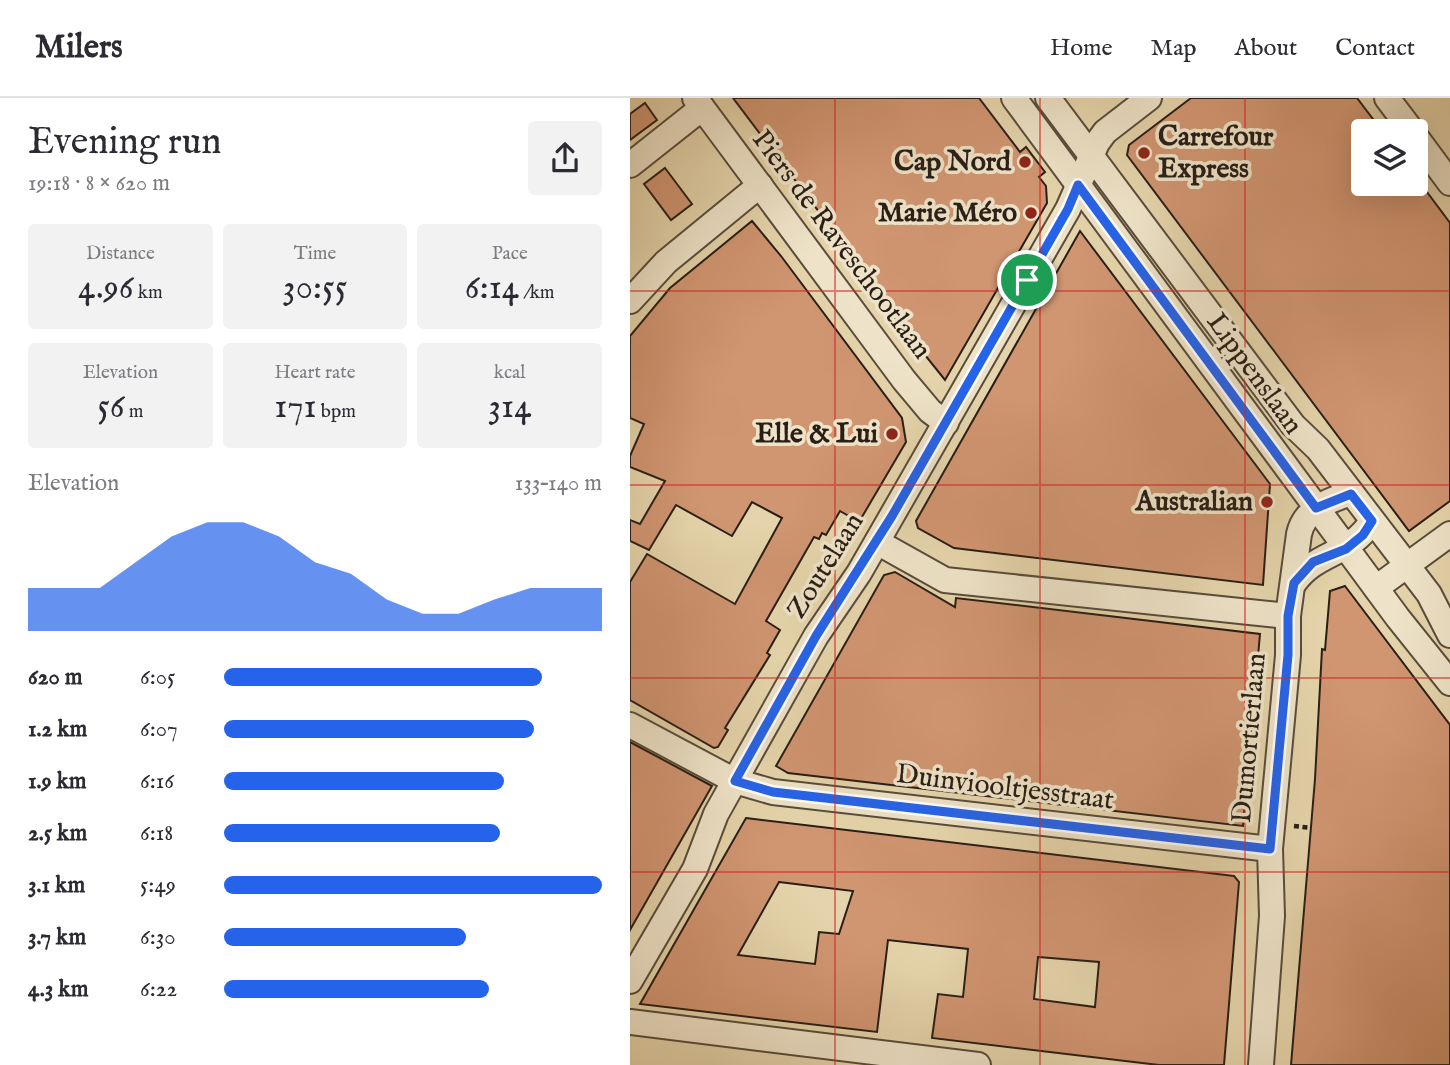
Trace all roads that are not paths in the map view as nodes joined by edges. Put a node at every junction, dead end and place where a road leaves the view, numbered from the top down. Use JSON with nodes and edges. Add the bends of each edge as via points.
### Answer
{"nodes":[{"id":1,"x":1014,"y":98,"type":"edge"},
{"id":2,"x":1048,"y":98,"type":"edge"},
{"id":3,"x":1149,"y":98,"type":"edge"},
{"id":4,"x":1387,"y":98,"type":"edge"},
{"id":5,"x":698,"y":103,"type":"edge"},
{"id":6,"x":1403,"y":119,"type":"edge"},
{"id":7,"x":1428,"y":153,"type":"edge"},
{"id":8,"x":1091,"y":156,"type":"junction"},
{"id":9,"x":630,"y":165,"type":"edge"},
{"id":10,"x":1450,"y":183,"type":"edge"},
{"id":11,"x":760,"y":185,"type":"junction"},
{"id":12,"x":1078,"y":185,"type":"junction"},
{"id":13,"x":630,"y":302,"type":"edge"},
{"id":14,"x":946,"y":423,"type":"junction"},
{"id":15,"x":1351,"y":494,"type":"junction"},
{"id":16,"x":1316,"y":508,"type":"junction"},
{"id":17,"x":1372,"y":521,"type":"junction"},
{"id":18,"x":1450,"y":534,"type":"edge"},
{"id":19,"x":877,"y":542,"type":"junction"},
{"id":20,"x":1346,"y":549,"type":"junction"},
{"id":21,"x":1407,"y":566,"type":"junction"},
{"id":22,"x":1294,"y":583,"type":"junction"},
{"id":23,"x":1376,"y":588,"type":"junction"},
{"id":24,"x":1288,"y":616,"type":"junction"},
{"id":25,"x":1450,"y":635,"type":"edge"},
{"id":26,"x":1450,"y":683,"type":"edge"},
{"id":27,"x":630,"y":725,"type":"edge"},
{"id":28,"x":735,"y":781,"type":"junction"},
{"id":29,"x":1270,"y":849,"type":"junction"},
{"id":30,"x":630,"y":981,"type":"edge"},
{"id":31,"x":630,"y":1023,"type":"edge"},
{"id":32,"x":978,"y":1065,"type":"edge"},
{"id":33,"x":1261,"y":1065,"type":"edge"}],
"edges":[{"from":1,"to":12,"type":"street","name":"Lippenslaan"},
{"from":2,"to":8,"type":"street","name":"Lippenslaan"},
{"from":3,"to":8,"type":"street","name":"Zoutelaan","via":[[1105,132]]},
{"from":4,"to":6,"type":"street"},
{"from":5,"to":9,"type":"street"},
{"from":5,"to":11,"type":"street","name":"Piers de Raveschootlaan"},
{"from":7,"to":10,"type":"street"},
{"from":8,"to":12,"type":"street","name":"Zoutelaan"},
{"from":8,"to":15,"type":"street","name":"Lippenslaan","via":[[1293,425],[1318,449]]},
{"from":11,"to":13,"type":"street","via":[[666,262]]},
{"from":11,"to":14,"type":"street","name":"Piers de Raveschootlaan","via":[[904,380]]},
{"from":12,"to":14,"type":"street","name":"Zoutelaan"},
{"from":12,"to":16,"type":"street","name":"Lippenslaan"},
{"from":14,"to":19,"type":"street","name":"Zoutelaan"},
{"from":15,"to":16,"type":"street"},
{"from":15,"to":17,"type":"street","name":"Lippenslaan"},
{"from":16,"to":20,"type":"street","name":"Lippenslaan"},
{"from":16,"to":22,"type":"street","name":"Dumortierlaan","via":[[1302,521]]},
{"from":17,"to":20,"type":"street"},
{"from":17,"to":21,"type":"street","name":"Lippenslaan"},
{"from":18,"to":21,"type":"street"},
{"from":19,"to":24,"type":"street","via":[[945,580]]},
{"from":19,"to":28,"type":"street","name":"Zoutelaan","via":[[816,636]]},
{"from":20,"to":22,"type":"street","via":[[1313,562]]},
{"from":20,"to":23,"type":"street","name":"Lippenslaan"},
{"from":21,"to":23,"type":"street"},
{"from":21,"to":25,"type":"street","name":"Lippenslaan","via":[[1429,594]]},
{"from":22,"to":24,"type":"street","name":"Dumortierlaan"},
{"from":23,"to":26,"type":"street","name":"Lippenslaan"},
{"from":24,"to":29,"type":"street","name":"Dumortierlaan"},
{"from":27,"to":28,"type":"street","name":"Duinviooltjesstraat"},
{"from":28,"to":29,"type":"street","name":"Duinviooltjesstraat","via":[[773,792]]},
{"from":28,"to":30,"type":"street","name":"Zoutelaan","via":[[716,814],[695,869]]},
{"from":29,"to":33,"type":"street","name":"Dumortierlaan","via":[[1272,916]]},
{"from":31,"to":32,"type":"street"}]}
